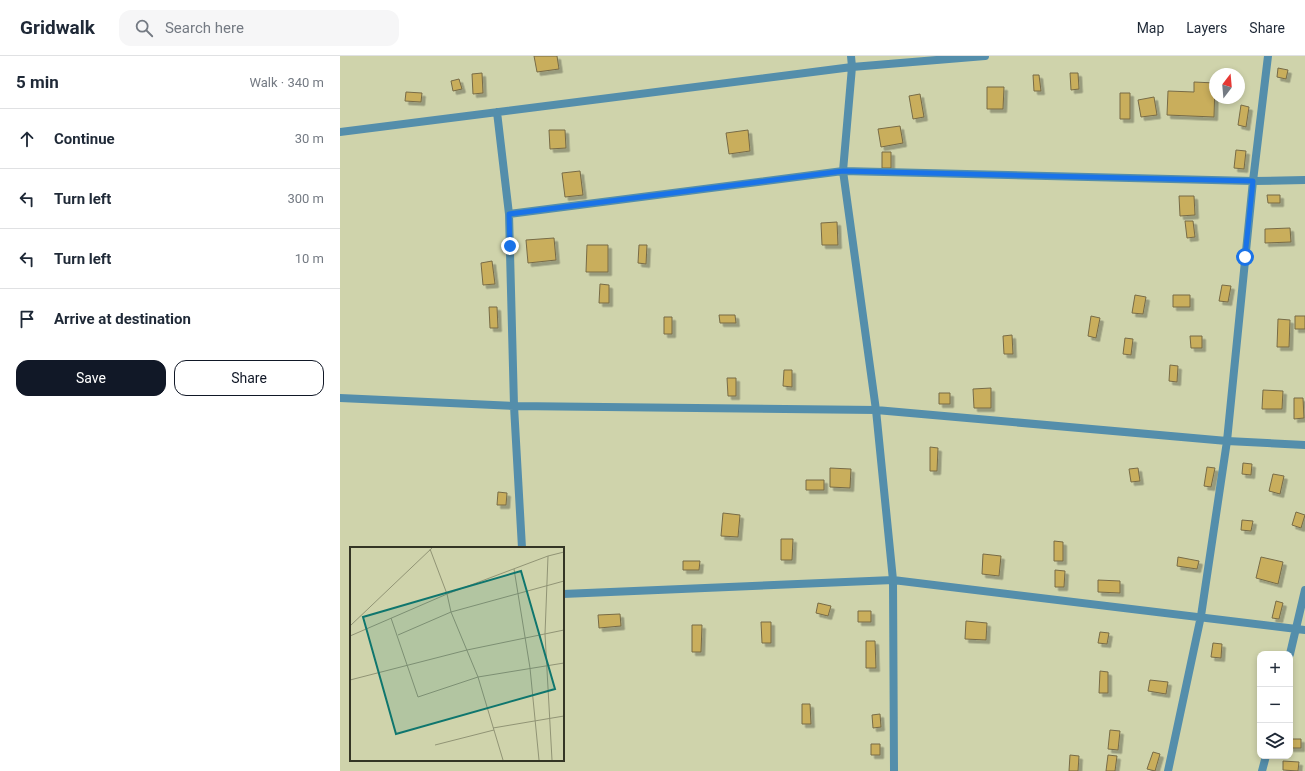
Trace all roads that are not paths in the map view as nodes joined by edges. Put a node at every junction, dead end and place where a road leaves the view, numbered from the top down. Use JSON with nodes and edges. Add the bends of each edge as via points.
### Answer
{"nodes":[{"id":1,"x":851,"y":56,"type":"edge"},
{"id":2,"x":985,"y":56,"type":"edge"},
{"id":3,"x":1268,"y":56,"type":"edge"},
{"id":4,"x":852,"y":67,"type":"junction"},
{"id":5,"x":497,"y":112,"type":"junction"},
{"id":6,"x":340,"y":132,"type":"edge"},
{"id":7,"x":843,"y":171,"type":"junction"},
{"id":8,"x":1305,"y":180,"type":"edge"},
{"id":9,"x":1253,"y":181,"type":"junction"},
{"id":10,"x":509,"y":214,"type":"junction"},
{"id":11,"x":340,"y":398,"type":"edge"},
{"id":12,"x":514,"y":406,"type":"junction"},
{"id":13,"x":876,"y":410,"type":"junction"},
{"id":14,"x":1227,"y":441,"type":"junction"},
{"id":15,"x":1305,"y":445,"type":"edge"},
{"id":16,"x":522,"y":547,"type":"edge"},
{"id":17,"x":893,"y":580,"type":"junction"},
{"id":18,"x":1305,"y":590,"type":"edge"},
{"id":19,"x":564,"y":594,"type":"edge"},
{"id":20,"x":1201,"y":616,"type":"junction"},
{"id":21,"x":1296,"y":628,"type":"junction"},
{"id":22,"x":1305,"y":630,"type":"edge"},
{"id":23,"x":1291,"y":651,"type":"edge"},
{"id":24,"x":1265,"y":759,"type":"edge"},
{"id":25,"x":894,"y":771,"type":"edge"},
{"id":26,"x":1168,"y":771,"type":"edge"},
{"id":27,"x":1262,"y":771,"type":"edge"}],
"edges":[{"from":1,"to":4,"type":"street"},
{"from":2,"to":4,"type":"street"},
{"from":3,"to":9,"type":"street"},
{"from":4,"to":5,"type":"street"},
{"from":4,"to":7,"type":"street"},
{"from":5,"to":6,"type":"street"},
{"from":5,"to":10,"type":"street"},
{"from":7,"to":9,"type":"street"},
{"from":7,"to":10,"type":"street"},
{"from":7,"to":13,"type":"street"},
{"from":8,"to":9,"type":"street"},
{"from":9,"to":14,"type":"street"},
{"from":10,"to":12,"type":"street"},
{"from":11,"to":12,"type":"street"},
{"from":12,"to":13,"type":"street"},
{"from":12,"to":16,"type":"street"},
{"from":13,"to":14,"type":"street"},
{"from":13,"to":17,"type":"street"},
{"from":14,"to":15,"type":"street"},
{"from":14,"to":20,"type":"street"},
{"from":17,"to":19,"type":"street"},
{"from":17,"to":20,"type":"street"},
{"from":17,"to":25,"type":"street"},
{"from":18,"to":21,"type":"street"},
{"from":20,"to":21,"type":"street"},
{"from":20,"to":26,"type":"street"},
{"from":21,"to":22,"type":"street"},
{"from":21,"to":23,"type":"street"},
{"from":24,"to":27,"type":"street"}]}
